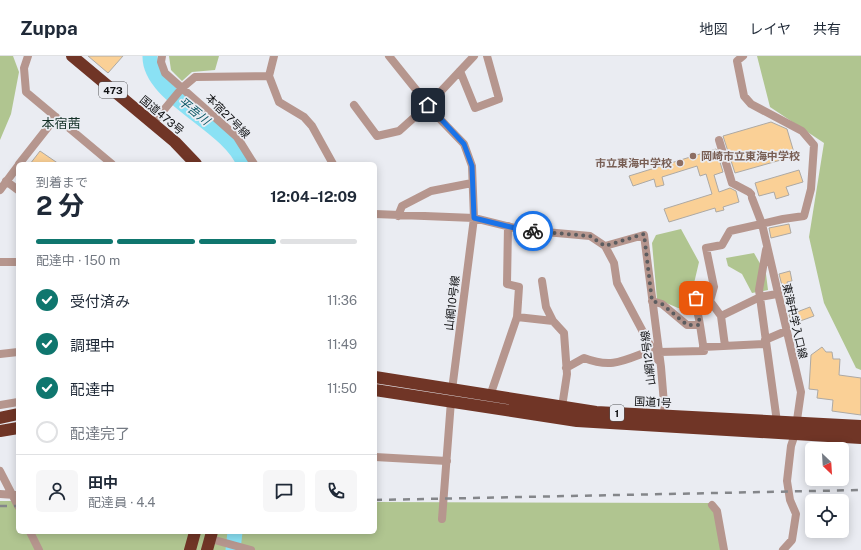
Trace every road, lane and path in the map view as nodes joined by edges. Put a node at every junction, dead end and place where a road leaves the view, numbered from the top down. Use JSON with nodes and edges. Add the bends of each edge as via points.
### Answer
{"nodes":[{"id":1,"x":28,"y":56,"type":"edge"},
{"id":2,"x":72,"y":56,"type":"edge"},
{"id":3,"x":162,"y":56,"type":"edge"},
{"id":4,"x":274,"y":56,"type":"edge"},
{"id":5,"x":388,"y":56,"type":"edge"},
{"id":6,"x":474,"y":56,"type":"edge"},
{"id":7,"x":487,"y":56,"type":"edge"},
{"id":8,"x":743,"y":56,"type":"edge"},
{"id":9,"x":460,"y":70,"type":"junction"},
{"id":10,"x":269,"y":76,"type":"junction"},
{"id":11,"x":182,"y":88,"type":"junction"},
{"id":12,"x":354,"y":105,"type":"dead end"},
{"id":13,"x":428,"y":105,"type":"junction"},
{"id":14,"x":56,"y":117,"type":"junction"},
{"id":15,"x":153,"y":123,"type":"junction"},
{"id":16,"x":720,"y":140,"type":"dead end"},
{"id":17,"x":21,"y":162,"type":"edge"},
{"id":18,"x":110,"y":162,"type":"edge"},
{"id":19,"x":194,"y":162,"type":"edge"},
{"id":20,"x":253,"y":162,"type":"edge"},
{"id":21,"x":332,"y":162,"type":"edge"},
{"id":22,"x":16,"y":169,"type":"edge"},
{"id":23,"x":6,"y":181,"type":"junction"},
{"id":24,"x":472,"y":184,"type":"junction"},
{"id":25,"x":16,"y":188,"type":"edge"},
{"id":26,"x":0,"y":190,"type":"edge"},
{"id":27,"x":377,"y":214,"type":"edge"},
{"id":28,"x":398,"y":216,"type":"junction"},
{"id":29,"x":474,"y":218,"type":"junction"},
{"id":30,"x":762,"y":224,"type":"junction"},
{"id":31,"x":508,"y":226,"type":"junction"},
{"id":32,"x":605,"y":246,"type":"junction"},
{"id":33,"x":767,"y":247,"type":"junction"},
{"id":34,"x":0,"y":262,"type":"edge"},
{"id":35,"x":16,"y":262,"type":"edge"},
{"id":36,"x":542,"y":281,"type":"dead end"},
{"id":37,"x":714,"y":287,"type":"junction"},
{"id":38,"x":777,"y":294,"type":"junction"},
{"id":39,"x":760,"y":297,"type":"junction"},
{"id":40,"x":652,"y":301,"type":"junction"},
{"id":41,"x":721,"y":316,"type":"junction"},
{"id":42,"x":517,"y":317,"type":"junction"},
{"id":43,"x":553,"y":320,"type":"junction"},
{"id":44,"x":700,"y":325,"type":"junction"},
{"id":45,"x":786,"y":331,"type":"junction"},
{"id":46,"x":766,"y":342,"type":"junction"},
{"id":47,"x":703,"y":346,"type":"junction"},
{"id":48,"x":725,"y":346,"type":"junction"},
{"id":49,"x":656,"y":351,"type":"junction"},
{"id":50,"x":16,"y":352,"type":"edge"},
{"id":51,"x":0,"y":354,"type":"edge"},
{"id":52,"x":566,"y":368,"type":"junction"},
{"id":53,"x":377,"y":377,"type":"edge"},
{"id":54,"x":377,"y":390,"type":"edge"},
{"id":55,"x":452,"y":396,"type":"junction"},
{"id":56,"x":490,"y":396,"type":"junction"},
{"id":57,"x":16,"y":402,"type":"edge"},
{"id":58,"x":0,"y":406,"type":"edge"},
{"id":59,"x":562,"y":407,"type":"junction"},
{"id":60,"x":16,"y":414,"type":"edge"},
{"id":61,"x":665,"y":416,"type":"junction"},
{"id":62,"x":0,"y":418,"type":"edge"},
{"id":63,"x":777,"y":422,"type":"junction"},
{"id":64,"x":861,"y":426,"type":"edge"},
{"id":65,"x":16,"y":428,"type":"edge"},
{"id":66,"x":796,"y":428,"type":"junction"},
{"id":67,"x":0,"y":431,"type":"edge"},
{"id":68,"x":861,"y":438,"type":"edge"},
{"id":69,"x":377,"y":457,"type":"edge"},
{"id":70,"x":447,"y":461,"type":"junction"},
{"id":71,"x":0,"y":471,"type":"edge"},
{"id":72,"x":0,"y":494,"type":"edge"},
{"id":73,"x":15,"y":495,"type":"edge"},
{"id":74,"x":712,"y":505,"type":"dead end"},
{"id":75,"x":442,"y":519,"type":"dead end"},
{"id":76,"x":31,"y":534,"type":"edge"},
{"id":77,"x":194,"y":534,"type":"edge"},
{"id":78,"x":213,"y":540,"type":"edge"},
{"id":79,"x":39,"y":550,"type":"edge"},
{"id":80,"x":190,"y":550,"type":"edge"},
{"id":81,"x":251,"y":550,"type":"edge"},
{"id":82,"x":724,"y":550,"type":"edge"},
{"id":83,"x":783,"y":550,"type":"edge"}],
"edges":[{"from":1,"to":14,"type":"street","via":[[24,68],[26,92]]},
{"from":2,"to":15,"type":"highway","name":"国道473号","number":"473"},
{"from":3,"to":11,"type":"street","name":"本宿27号線","via":[[161,62],[165,73]]},
{"from":4,"to":10,"type":"street"},
{"from":5,"to":13,"type":"street"},
{"from":6,"to":9,"type":"street"},
{"from":7,"to":9,"type":"street","via":[[499,99],[475,108]]},
{"from":8,"to":30,"type":"street","via":[[737,61],[744,96],[751,104],[802,131],[814,145],[811,189],[804,216]]},
{"from":9,"to":13,"type":"street"},
{"from":10,"to":11,"type":"street","via":[[195,77]]},
{"from":10,"to":21,"type":"street","via":[[279,102],[304,117],[312,126]]},
{"from":11,"to":15,"type":"street"},
{"from":11,"to":20,"type":"street","name":"本宿27号線","via":[[237,137]]},
{"from":12,"to":13,"type":"street","via":[[377,136],[399,131]]},
{"from":13,"to":24,"type":"street","name":"山綱10号線","via":[[464,144],[472,166]]},
{"from":14,"to":17,"type":"street"},
{"from":14,"to":18,"type":"street"},
{"from":15,"to":19,"type":"highway","name":"国道473号","number":"473"},
{"from":16,"to":30,"type":"street","name":"東海中学入口線","via":[[732,183],[750,192]]},
{"from":22,"to":23,"type":"street"},
{"from":23,"to":25,"type":"street"},
{"from":23,"to":26,"type":"street"},
{"from":24,"to":28,"type":"street","via":[[431,191],[402,206]]},
{"from":24,"to":29,"type":"street","name":"山綱10号線"},
{"from":27,"to":28,"type":"street"},
{"from":28,"to":29,"type":"street"},
{"from":29,"to":31,"type":"street"},
{"from":29,"to":55,"type":"street","name":"山綱10号線"},
{"from":30,"to":33,"type":"street","name":"東海中学入口線"},
{"from":30,"to":37,"type":"street","via":[[730,231],[722,245],[706,248]]},
{"from":31,"to":32,"type":"street","via":[[523,230],[590,236]]},
{"from":31,"to":42,"type":"street","via":[[507,284],[519,288]]},
{"from":32,"to":40,"type":"street","name":"山綱12号線","via":[[644,234]]},
{"from":32,"to":49,"type":"street","via":[[614,263],[617,283]]},
{"from":33,"to":38,"type":"street","name":"東海中学入口線"},
{"from":33,"to":39,"type":"street"},
{"from":34,"to":35,"type":"street"},
{"from":36,"to":43,"type":"street","via":[[546,307]]},
{"from":37,"to":41,"type":"street","via":[[710,301]]},
{"from":37,"to":44,"type":"street","via":[[698,294],[696,298]]},
{"from":38,"to":39,"type":"street"},
{"from":38,"to":45,"type":"street","name":"東海中学入口線"},
{"from":39,"to":41,"type":"street"},
{"from":39,"to":46,"type":"street"},
{"from":40,"to":44,"type":"street","via":[[662,304],[687,325]]},
{"from":40,"to":49,"type":"street","name":"山綱12号線"},
{"from":41,"to":48,"type":"street"},
{"from":42,"to":43,"type":"street"},
{"from":42,"to":56,"type":"street"},
{"from":43,"to":52,"type":"street","via":[[564,333]]},
{"from":44,"to":47,"type":"street"},
{"from":45,"to":46,"type":"street"},
{"from":45,"to":66,"type":"street","name":"東海中学入口線","via":[[801,392]]},
{"from":46,"to":48,"type":"street"},
{"from":46,"to":63,"type":"street"},
{"from":47,"to":48,"type":"street"},
{"from":47,"to":49,"type":"street","via":[[704,351]]},
{"from":49,"to":52,"type":"street","via":[[615,364],[598,363],[584,358]]},
{"from":49,"to":61,"type":"street","name":"山綱12号線","via":[[661,367]]},
{"from":50,"to":51,"type":"street"},
{"from":52,"to":59,"type":"street"},
{"from":53,"to":55,"type":"highway","name":"国道1号","number":"1"},
{"from":54,"to":55,"type":"highway","name":"国道1号","number":"1"},
{"from":55,"to":56,"type":"highway","name":"国道1号","number":"1"},
{"from":55,"to":66,"type":"highway","name":"国道1号","number":"1","via":[[577,421],[701,430]]},
{"from":55,"to":70,"type":"street","name":"山綱10号線"},
{"from":56,"to":59,"type":"highway","name":"国道1号","number":"1"},
{"from":57,"to":58,"type":"street"},
{"from":59,"to":61,"type":"highway","name":"国道1号","number":"1","via":[[596,412]]},
{"from":60,"to":62,"type":"highway"},
{"from":61,"to":63,"type":"highway","name":"国道1号","number":"1"},
{"from":63,"to":66,"type":"highway","name":"国道1号","number":"1"},
{"from":64,"to":66,"type":"highway","name":"国道1号","number":"1"},
{"from":65,"to":67,"type":"highway"},
{"from":66,"to":68,"type":"highway","name":"国道1号","number":"1"},
{"from":66,"to":83,"type":"street","name":"東海中学入口線","via":[[787,481],[790,500],[796,514],[792,540]]},
{"from":69,"to":70,"type":"street"},
{"from":70,"to":75,"type":"street","name":"山綱10号線"},
{"from":71,"to":73,"type":"street"},
{"from":72,"to":73,"type":"street"},
{"from":74,"to":82,"type":"street","via":[[717,511]]},
{"from":76,"to":79,"type":"street"},
{"from":77,"to":80,"type":"highway"},
{"from":78,"to":81,"type":"street"}]}
